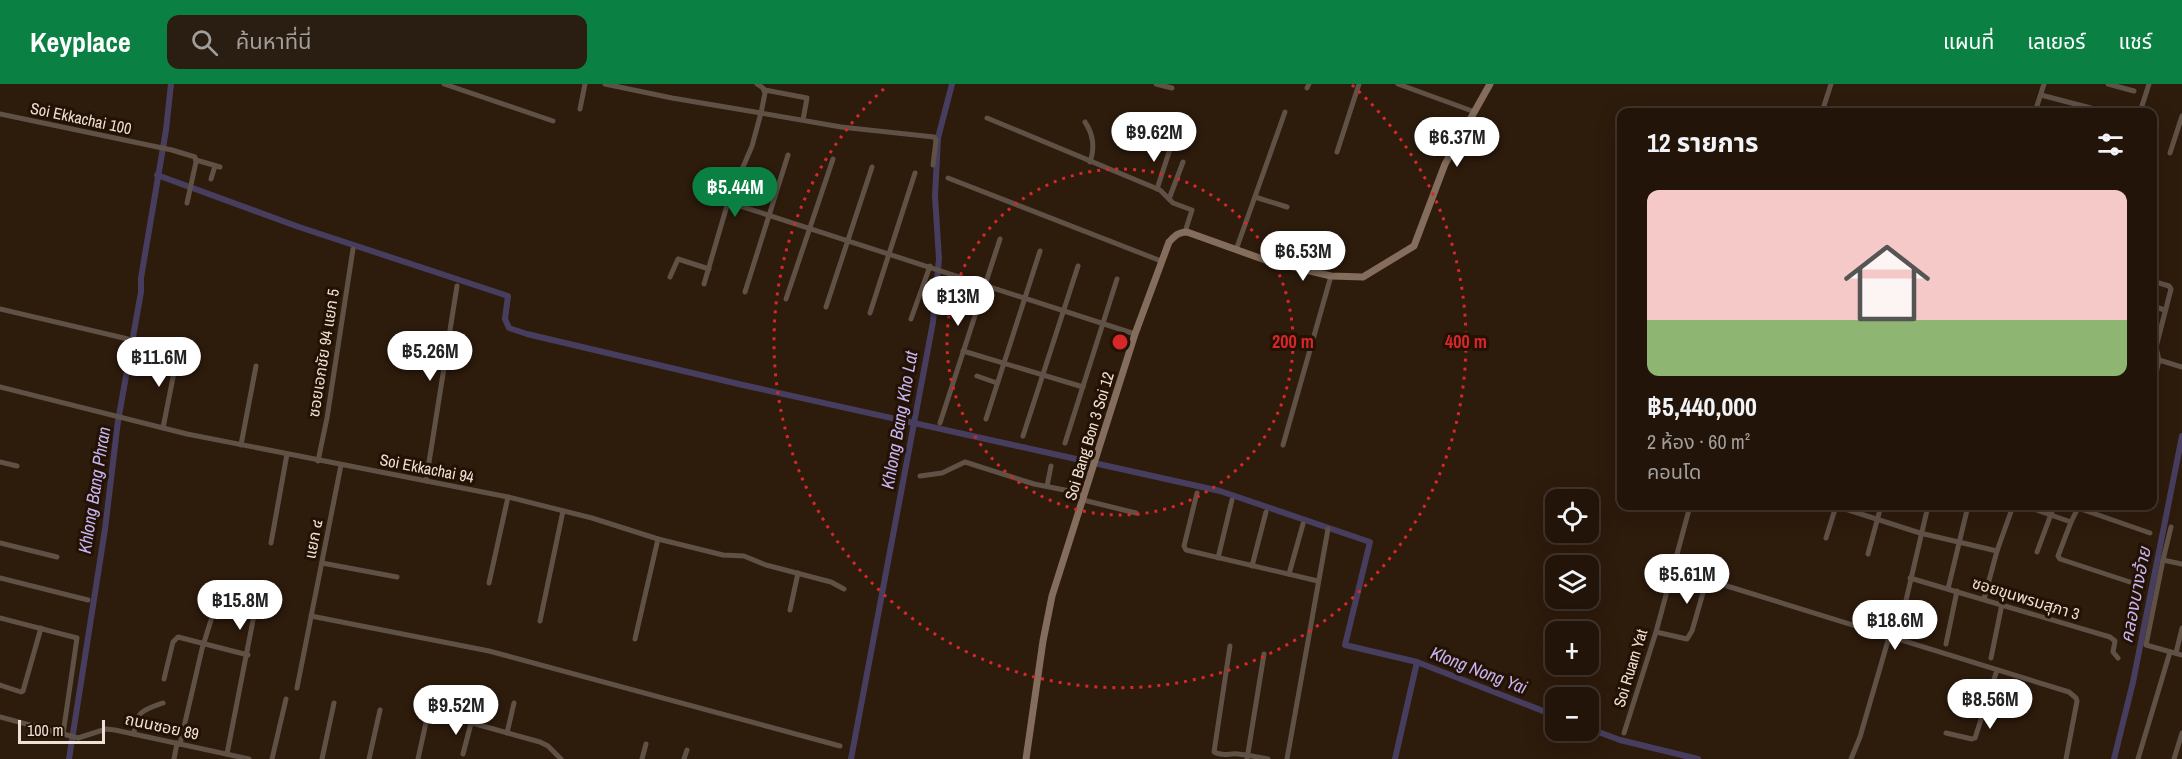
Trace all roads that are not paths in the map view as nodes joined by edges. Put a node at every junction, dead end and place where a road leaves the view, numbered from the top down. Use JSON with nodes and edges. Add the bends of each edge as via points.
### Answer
{"nodes":[{"id":1,"x":444,"y":84,"type":"edge"},
{"id":2,"x":585,"y":84,"type":"edge"},
{"id":3,"x":605,"y":84,"type":"edge"},
{"id":4,"x":757,"y":84,"type":"edge"},
{"id":5,"x":1156,"y":84,"type":"edge"},
{"id":6,"x":1359,"y":84,"type":"edge"},
{"id":7,"x":1398,"y":84,"type":"edge"},
{"id":8,"x":1490,"y":84,"type":"edge"},
{"id":9,"x":1831,"y":84,"type":"edge"},
{"id":10,"x":2044,"y":84,"type":"edge"},
{"id":11,"x":2108,"y":84,"type":"edge"},
{"id":12,"x":2149,"y":84,"type":"edge"},
{"id":13,"x":1172,"y":88,"type":"dead end"},
{"id":14,"x":765,"y":90,"type":"junction"},
{"id":15,"x":2134,"y":92,"type":"dead end"},
{"id":16,"x":2041,"y":95,"type":"junction"},
{"id":17,"x":1823,"y":108,"type":"edge"},
{"id":18,"x":2036,"y":108,"type":"edge"},
{"id":19,"x":2091,"y":108,"type":"edge"},
{"id":20,"x":2141,"y":108,"type":"edge"},
{"id":21,"x":580,"y":109,"type":"dead end"},
{"id":22,"x":1285,"y":112,"type":"dead end"},
{"id":23,"x":1475,"y":112,"type":"junction"},
{"id":24,"x":761,"y":113,"type":"junction"},
{"id":25,"x":0,"y":114,"type":"edge"},
{"id":26,"x":2182,"y":116,"type":"edge"},
{"id":27,"x":987,"y":118,"type":"dead end"},
{"id":28,"x":803,"y":120,"type":"junction"},
{"id":29,"x":554,"y":121,"type":"dead end"},
{"id":30,"x":1085,"y":122,"type":"dead end"},
{"id":31,"x":1172,"y":143,"type":"dead end"},
{"id":32,"x":1337,"y":152,"type":"dead end"},
{"id":33,"x":2170,"y":153,"type":"dead end"},
{"id":34,"x":788,"y":155,"type":"dead end"},
{"id":35,"x":832,"y":159,"type":"dead end"},
{"id":36,"x":196,"y":160,"type":"junction"},
{"id":37,"x":1090,"y":162,"type":"junction"},
{"id":38,"x":1183,"y":162,"type":"dead end"},
{"id":39,"x":933,"y":165,"type":"dead end"},
{"id":40,"x":872,"y":167,"type":"dead end"},
{"id":41,"x":915,"y":173,"type":"dead end"},
{"id":42,"x":948,"y":178,"type":"dead end"},
{"id":43,"x":211,"y":179,"type":"dead end"},
{"id":44,"x":1157,"y":189,"type":"junction"},
{"id":45,"x":1255,"y":197,"type":"junction"},
{"id":46,"x":1169,"y":199,"type":"junction"},
{"id":47,"x":728,"y":202,"type":"junction"},
{"id":48,"x":187,"y":203,"type":"dead end"},
{"id":49,"x":1287,"y":207,"type":"dead end"},
{"id":50,"x":768,"y":215,"type":"junction"},
{"id":51,"x":809,"y":228,"type":"junction"},
{"id":52,"x":1185,"y":232,"type":"junction"},
{"id":53,"x":1000,"y":239,"type":"dead end"},
{"id":54,"x":848,"y":240,"type":"junction"},
{"id":55,"x":352,"y":249,"type":"dead end"},
{"id":56,"x":1236,"y":250,"type":"junction"},
{"id":57,"x":1040,"y":251,"type":"dead end"},
{"id":58,"x":889,"y":253,"type":"junction"},
{"id":59,"x":1161,"y":261,"type":"junction"},
{"id":60,"x":1078,"y":266,"type":"dead end"},
{"id":61,"x":932,"y":267,"type":"junction"},
{"id":62,"x":709,"y":269,"type":"junction"},
{"id":63,"x":1331,"y":276,"type":"junction"},
{"id":64,"x":670,"y":277,"type":"dead end"},
{"id":65,"x":1117,"y":279,"type":"dead end"},
{"id":66,"x":2157,"y":282,"type":"edge"},
{"id":67,"x":704,"y":284,"type":"dead end"},
{"id":68,"x":984,"y":284,"type":"junction"},
{"id":69,"x":457,"y":286,"type":"dead end"},
{"id":70,"x":745,"y":292,"type":"dead end"},
{"id":71,"x":1023,"y":297,"type":"junction"},
{"id":72,"x":786,"y":299,"type":"dead end"},
{"id":73,"x":826,"y":307,"type":"dead end"},
{"id":74,"x":2157,"y":308,"type":"edge"},
{"id":75,"x":0,"y":309,"type":"edge"},
{"id":76,"x":1063,"y":310,"type":"junction"},
{"id":77,"x":2165,"y":310,"type":"junction"},
{"id":78,"x":870,"y":313,"type":"dead end"},
{"id":79,"x":911,"y":319,"type":"dead end"},
{"id":80,"x":1103,"y":323,"type":"junction"},
{"id":81,"x":1135,"y":334,"type":"junction"},
{"id":82,"x":128,"y":339,"type":"dead end"},
{"id":83,"x":2157,"y":343,"type":"edge"},
{"id":84,"x":963,"y":351,"type":"junction"},
{"id":85,"x":2157,"y":351,"type":"edge"},
{"id":86,"x":178,"y":352,"type":"dead end"},
{"id":87,"x":2159,"y":360,"type":"junction"},
{"id":88,"x":1003,"y":363,"type":"junction"},
{"id":89,"x":256,"y":366,"type":"dead end"},
{"id":90,"x":2182,"y":366,"type":"edge"},
{"id":91,"x":2157,"y":369,"type":"edge"},
{"id":92,"x":1042,"y":375,"type":"junction"},
{"id":93,"x":977,"y":376,"type":"dead end"},
{"id":94,"x":997,"y":383,"type":"junction"},
{"id":95,"x":0,"y":387,"type":"edge"},
{"id":96,"x":1083,"y":387,"type":"junction"},
{"id":97,"x":986,"y":419,"type":"dead end"},
{"id":98,"x":940,"y":423,"type":"dead end"},
{"id":99,"x":163,"y":428,"type":"junction"},
{"id":100,"x":1023,"y":436,"type":"dead end"},
{"id":101,"x":1065,"y":443,"type":"dead end"},
{"id":102,"x":241,"y":445,"type":"junction"},
{"id":103,"x":1283,"y":445,"type":"dead end"},
{"id":104,"x":287,"y":454,"type":"junction"},
{"id":105,"x":318,"y":460,"type":"junction"},
{"id":106,"x":0,"y":462,"type":"edge"},
{"id":107,"x":341,"y":465,"type":"junction"},
{"id":108,"x":17,"y":466,"type":"dead end"},
{"id":109,"x":1051,"y":466,"type":"dead end"},
{"id":110,"x":920,"y":476,"type":"dead end"},
{"id":111,"x":426,"y":481,"type":"junction"},
{"id":112,"x":1047,"y":486,"type":"junction"},
{"id":113,"x":1197,"y":493,"type":"dead end"},
{"id":114,"x":508,"y":497,"type":"junction"},
{"id":115,"x":1084,"y":497,"type":"junction"},
{"id":116,"x":1232,"y":501,"type":"dead end"},
{"id":117,"x":1689,"y":510,"type":"edge"},
{"id":118,"x":1835,"y":510,"type":"edge"},
{"id":119,"x":1849,"y":510,"type":"edge"},
{"id":120,"x":1880,"y":510,"type":"edge"},
{"id":121,"x":1927,"y":510,"type":"edge"},
{"id":122,"x":1967,"y":510,"type":"edge"},
{"id":123,"x":2012,"y":510,"type":"edge"},
{"id":124,"x":2038,"y":510,"type":"edge"},
{"id":125,"x":2052,"y":510,"type":"edge"},
{"id":126,"x":2077,"y":510,"type":"edge"},
{"id":127,"x":2086,"y":510,"type":"edge"},
{"id":128,"x":563,"y":511,"type":"junction"},
{"id":129,"x":1266,"y":512,"type":"dead end"},
{"id":130,"x":1136,"y":513,"type":"dead end"},
{"id":131,"x":2050,"y":514,"type":"junction"},
{"id":132,"x":1877,"y":519,"type":"junction"},
{"id":133,"x":2071,"y":522,"type":"junction"},
{"id":134,"x":1303,"y":524,"type":"dead end"},
{"id":135,"x":2171,"y":526,"type":"dead end"},
{"id":136,"x":1328,"y":529,"type":"dead end"},
{"id":137,"x":1920,"y":533,"type":"junction"},
{"id":138,"x":2150,"y":533,"type":"dead end"},
{"id":139,"x":1826,"y":538,"type":"dead end"},
{"id":140,"x":658,"y":539,"type":"junction"},
{"id":141,"x":1959,"y":542,"type":"junction"},
{"id":142,"x":0,"y":543,"type":"edge"},
{"id":143,"x":271,"y":543,"type":"dead end"},
{"id":144,"x":1997,"y":551,"type":"junction"},
{"id":145,"x":2037,"y":552,"type":"dead end"},
{"id":146,"x":1868,"y":554,"type":"dead end"},
{"id":147,"x":57,"y":557,"type":"dead end"},
{"id":148,"x":1218,"y":558,"type":"junction"},
{"id":149,"x":2163,"y":560,"type":"junction"},
{"id":150,"x":322,"y":563,"type":"junction"},
{"id":151,"x":2182,"y":564,"type":"edge"},
{"id":152,"x":1252,"y":566,"type":"junction"},
{"id":153,"x":798,"y":573,"type":"junction"},
{"id":154,"x":1288,"y":574,"type":"junction"},
{"id":155,"x":0,"y":578,"type":"edge"},
{"id":156,"x":397,"y":578,"type":"dead end"},
{"id":157,"x":1910,"y":578,"type":"junction"},
{"id":158,"x":1318,"y":582,"type":"junction"},
{"id":159,"x":489,"y":583,"type":"dead end"},
{"id":160,"x":2139,"y":585,"type":"dead end"},
{"id":161,"x":1705,"y":586,"type":"dead end"},
{"id":162,"x":1727,"y":586,"type":"dead end"},
{"id":163,"x":844,"y":589,"type":"dead end"},
{"id":164,"x":1948,"y":589,"type":"junction"},
{"id":165,"x":1958,"y":591,"type":"junction"},
{"id":166,"x":1984,"y":599,"type":"junction"},
{"id":167,"x":88,"y":600,"type":"dead end"},
{"id":168,"x":2002,"y":604,"type":"junction"},
{"id":169,"x":255,"y":610,"type":"dead end"},
{"id":170,"x":790,"y":610,"type":"dead end"},
{"id":171,"x":311,"y":616,"type":"junction"},
{"id":172,"x":0,"y":618,"type":"edge"},
{"id":173,"x":211,"y":620,"type":"dead end"},
{"id":174,"x":540,"y":621,"type":"dead end"},
{"id":175,"x":41,"y":628,"type":"junction"},
{"id":176,"x":2182,"y":628,"type":"edge"},
{"id":177,"x":1656,"y":632,"type":"junction"},
{"id":178,"x":1889,"y":637,"type":"junction"},
{"id":179,"x":634,"y":639,"type":"dead end"},
{"id":180,"x":1898,"y":639,"type":"junction"},
{"id":181,"x":204,"y":643,"type":"junction"},
{"id":182,"x":1946,"y":644,"type":"dead end"},
{"id":183,"x":1230,"y":646,"type":"dead end"},
{"id":184,"x":2176,"y":653,"type":"edge"},
{"id":185,"x":1264,"y":654,"type":"dead end"},
{"id":186,"x":248,"y":655,"type":"junction"},
{"id":187,"x":1991,"y":658,"type":"dead end"},
{"id":188,"x":2118,"y":658,"type":"dead end"},
{"id":189,"x":1997,"y":670,"type":"junction"},
{"id":190,"x":164,"y":679,"type":"dead end"},
{"id":191,"x":0,"y":685,"type":"edge"},
{"id":192,"x":297,"y":688,"type":"dead end"},
{"id":193,"x":480,"y":689,"type":"dead end"},
{"id":194,"x":286,"y":699,"type":"dead end"},
{"id":195,"x":163,"y":703,"type":"dead end"},
{"id":196,"x":334,"y":703,"type":"dead end"},
{"id":197,"x":514,"y":703,"type":"dead end"},
{"id":198,"x":380,"y":710,"type":"dead end"},
{"id":199,"x":0,"y":717,"type":"edge"},
{"id":200,"x":427,"y":718,"type":"dead end"},
{"id":201,"x":472,"y":723,"type":"junction"},
{"id":202,"x":507,"y":733,"type":"junction"},
{"id":203,"x":1624,"y":733,"type":"dead end"},
{"id":204,"x":1946,"y":733,"type":"dead end"},
{"id":205,"x":2182,"y":733,"type":"edge"},
{"id":206,"x":64,"y":734,"type":"junction"},
{"id":207,"x":134,"y":734,"type":"junction"},
{"id":208,"x":179,"y":744,"type":"junction"},
{"id":209,"x":646,"y":744,"type":"dead end"},
{"id":210,"x":840,"y":746,"type":"dead end"},
{"id":211,"x":687,"y":750,"type":"dead end"},
{"id":212,"x":227,"y":754,"type":"junction"},
{"id":213,"x":463,"y":754,"type":"dead end"},
{"id":214,"x":1230,"y":757,"type":"edge"},
{"id":215,"x":1247,"y":757,"type":"edge"},
{"id":216,"x":174,"y":759,"type":"edge"},
{"id":217,"x":249,"y":759,"type":"edge"},
{"id":218,"x":272,"y":759,"type":"edge"},
{"id":219,"x":322,"y":759,"type":"edge"},
{"id":220,"x":369,"y":759,"type":"edge"},
{"id":221,"x":418,"y":759,"type":"edge"},
{"id":222,"x":561,"y":759,"type":"edge"},
{"id":223,"x":642,"y":759,"type":"edge"},
{"id":224,"x":684,"y":759,"type":"edge"},
{"id":225,"x":1026,"y":759,"type":"edge"},
{"id":226,"x":1268,"y":759,"type":"edge"},
{"id":227,"x":1287,"y":759,"type":"edge"},
{"id":228,"x":1851,"y":759,"type":"edge"},
{"id":229,"x":2066,"y":759,"type":"edge"},
{"id":230,"x":2138,"y":759,"type":"edge"},
{"id":231,"x":2174,"y":759,"type":"edge"}],
"edges":[{"from":1,"to":29,"type":"street"},
{"from":2,"to":21,"type":"street"},
{"from":3,"to":24,"type":"street"},
{"from":4,"to":14,"type":"street"},
{"from":5,"to":13,"type":"street"},
{"from":6,"to":32,"type":"street"},
{"from":7,"to":23,"type":"street"},
{"from":8,"to":23,"type":"street"},
{"from":9,"to":17,"type":"street"},
{"from":10,"to":16,"type":"street"},
{"from":11,"to":15,"type":"street"},
{"from":12,"to":20,"type":"street"},
{"from":14,"to":24,"type":"street"},
{"from":14,"to":28,"type":"street","via":[[805,97]]},
{"from":16,"to":18,"type":"street"},
{"from":16,"to":19,"type":"street"},
{"from":22,"to":45,"type":"street"},
{"from":23,"to":63,"type":"street","via":[[1445,164],[1414,246],[1363,276]]},
{"from":24,"to":28,"type":"street"},
{"from":24,"to":47,"type":"street","via":[[752,146]]},
{"from":25,"to":36,"type":"street","name":"Soi Ekkachai 100","via":[[172,150]]},
{"from":26,"to":33,"type":"street"},
{"from":27,"to":37,"type":"street"},
{"from":28,"to":39,"type":"street","via":[[934,137]]},
{"from":30,"to":37,"type":"street","via":[[1094,149]]},
{"from":31,"to":44,"type":"street"},
{"from":34,"to":50,"type":"street"},
{"from":35,"to":51,"type":"street"},
{"from":36,"to":43,"type":"street","name":"Soi Ekkachai 100","via":[[217,167]]},
{"from":36,"to":48,"type":"street"},
{"from":37,"to":44,"type":"street"},
{"from":38,"to":46,"type":"street"},
{"from":40,"to":54,"type":"street"},
{"from":41,"to":58,"type":"street"},
{"from":42,"to":59,"type":"street"},
{"from":44,"to":46,"type":"street"},
{"from":45,"to":49,"type":"street"},
{"from":45,"to":56,"type":"street"},
{"from":46,"to":52,"type":"street","via":[[1192,210]]},
{"from":47,"to":50,"type":"street"},
{"from":47,"to":62,"type":"street"},
{"from":50,"to":51,"type":"street"},
{"from":50,"to":70,"type":"street"},
{"from":51,"to":54,"type":"street"},
{"from":51,"to":72,"type":"street"},
{"from":52,"to":56,"type":"street"},
{"from":52,"to":59,"type":"street","name":"Soi Bang Bon 3 Soi 12","via":[[1169,243]]},
{"from":53,"to":68,"type":"street"},
{"from":54,"to":58,"type":"street"},
{"from":54,"to":73,"type":"street"},
{"from":55,"to":105,"type":"street","name":"ซอยเอกชัย 94 แยก 5"},
{"from":56,"to":63,"type":"street"},
{"from":57,"to":71,"type":"street"},
{"from":58,"to":61,"type":"street"},
{"from":58,"to":78,"type":"street"},
{"from":59,"to":81,"type":"street","name":"Soi Bang Bon 3 Soi 12"},
{"from":60,"to":76,"type":"street"},
{"from":61,"to":68,"type":"street"},
{"from":61,"to":79,"type":"street"},
{"from":62,"to":64,"type":"street","via":[[678,259]]},
{"from":62,"to":67,"type":"street"},
{"from":63,"to":103,"type":"street"},
{"from":65,"to":80,"type":"street"},
{"from":66,"to":77,"type":"street","via":[[2171,289]]},
{"from":68,"to":71,"type":"street"},
{"from":68,"to":84,"type":"street"},
{"from":69,"to":111,"type":"street"},
{"from":71,"to":76,"type":"street"},
{"from":71,"to":88,"type":"street"},
{"from":74,"to":77,"type":"street"},
{"from":75,"to":82,"type":"street"},
{"from":76,"to":80,"type":"street"},
{"from":76,"to":92,"type":"street"},
{"from":77,"to":83,"type":"street"},
{"from":80,"to":81,"type":"street"},
{"from":80,"to":96,"type":"street"},
{"from":81,"to":115,"type":"street","name":"Soi Bang Bon 3 Soi 12"},
{"from":84,"to":88,"type":"street"},
{"from":84,"to":98,"type":"street"},
{"from":85,"to":87,"type":"street"},
{"from":86,"to":99,"type":"street"},
{"from":87,"to":90,"type":"street"},
{"from":87,"to":91,"type":"street"},
{"from":88,"to":92,"type":"street"},
{"from":88,"to":94,"type":"street"},
{"from":89,"to":102,"type":"street"},
{"from":92,"to":96,"type":"street"},
{"from":92,"to":100,"type":"street"},
{"from":93,"to":94,"type":"street"},
{"from":94,"to":97,"type":"street"},
{"from":95,"to":99,"type":"street","name":"Soi Ekkachai 94"},
{"from":96,"to":101,"type":"street"},
{"from":99,"to":102,"type":"street","name":"Soi Ekkachai 94"},
{"from":102,"to":104,"type":"street","name":"Soi Ekkachai 94"},
{"from":104,"to":105,"type":"street","name":"Soi Ekkachai 94"},
{"from":104,"to":143,"type":"street"},
{"from":105,"to":107,"type":"street","name":"Soi Ekkachai 94"},
{"from":106,"to":108,"type":"street"},
{"from":107,"to":111,"type":"street","name":"Soi Ekkachai 94"},
{"from":107,"to":150,"type":"street","name":"แยก ๔"},
{"from":109,"to":112,"type":"street"},
{"from":110,"to":112,"type":"street","via":[[942,473],[965,462]]},
{"from":111,"to":114,"type":"street","name":"Soi Ekkachai 94"},
{"from":112,"to":115,"type":"street"},
{"from":113,"to":148,"type":"street","via":[[1184,546],[1186,550]]},
{"from":114,"to":128,"type":"street","name":"Soi Ekkachai 94"},
{"from":114,"to":159,"type":"street"},
{"from":115,"to":130,"type":"street"},
{"from":115,"to":225,"type":"street","name":"Soi Bang Bon 3 Soi 12","via":[[1048,614]]},
{"from":116,"to":148,"type":"street"},
{"from":117,"to":177,"type":"street","name":"Soi Ruam Yat"},
{"from":118,"to":139,"type":"street"},
{"from":119,"to":132,"type":"street"},
{"from":120,"to":132,"type":"street"},
{"from":121,"to":137,"type":"street"},
{"from":122,"to":141,"type":"street"},
{"from":123,"to":144,"type":"street"},
{"from":124,"to":131,"type":"street"},
{"from":125,"to":131,"type":"street"},
{"from":126,"to":133,"type":"street"},
{"from":127,"to":138,"type":"street"},
{"from":128,"to":140,"type":"street","name":"Soi Ekkachai 94"},
{"from":128,"to":174,"type":"street"},
{"from":129,"to":152,"type":"street"},
{"from":131,"to":133,"type":"street"},
{"from":131,"to":145,"type":"street"},
{"from":132,"to":137,"type":"street"},
{"from":132,"to":146,"type":"street"},
{"from":133,"to":160,"type":"street","via":[[2058,556],[2060,560]]},
{"from":134,"to":154,"type":"street"},
{"from":135,"to":149,"type":"street"},
{"from":136,"to":158,"type":"street"},
{"from":137,"to":141,"type":"street"},
{"from":137,"to":157,"type":"street"},
{"from":140,"to":153,"type":"street","name":"Soi Ekkachai 94","via":[[723,555],[744,556]]},
{"from":140,"to":179,"type":"street"},
{"from":141,"to":144,"type":"street"},
{"from":141,"to":164,"type":"street"},
{"from":142,"to":147,"type":"street"},
{"from":144,"to":166,"type":"street"},
{"from":148,"to":152,"type":"street"},
{"from":149,"to":151,"type":"street"},
{"from":149,"to":184,"type":"street","via":[[2146,645]]},
{"from":150,"to":156,"type":"street"},
{"from":150,"to":171,"type":"street","name":"แยก ๔"},
{"from":152,"to":154,"type":"street"},
{"from":153,"to":163,"type":"street","name":"Soi Ekkachai 94"},
{"from":153,"to":170,"type":"street"},
{"from":154,"to":158,"type":"street"},
{"from":155,"to":167,"type":"street"},
{"from":157,"to":164,"type":"street","name":"ซอยขุนพรมสุภา 3"},
{"from":157,"to":180,"type":"street"},
{"from":158,"to":227,"type":"street"},
{"from":161,"to":177,"type":"street","via":[[1687,639]]},
{"from":162,"to":178,"type":"street"},
{"from":164,"to":165,"type":"street","name":"ซอยขุนพรมสุภา 3"},
{"from":165,"to":166,"type":"street","name":"ซอยขุนพรมสุภา 3"},
{"from":165,"to":182,"type":"street"},
{"from":166,"to":168,"type":"street","name":"ซอยขุนพรมสุภา 3"},
{"from":168,"to":187,"type":"street"},
{"from":168,"to":188,"type":"street","name":"ซอยขุนพรมสุภา 3","via":[[2114,639]]},
{"from":169,"to":186,"type":"street"},
{"from":171,"to":192,"type":"street","name":"แยก ๔"},
{"from":171,"to":210,"type":"street","via":[[489,651]]},
{"from":172,"to":175,"type":"street"},
{"from":173,"to":181,"type":"street"},
{"from":175,"to":191,"type":"street","via":[[22,692]]},
{"from":175,"to":206,"type":"street","via":[[78,639]]},
{"from":176,"to":184,"type":"street"},
{"from":177,"to":203,"type":"street","name":"Soi Ruam Yat"},
{"from":178,"to":180,"type":"street"},
{"from":178,"to":228,"type":"street"},
{"from":180,"to":189,"type":"street"},
{"from":181,"to":186,"type":"street"},
{"from":181,"to":190,"type":"street","via":[[176,638]]},
{"from":181,"to":208,"type":"street"},
{"from":183,"to":214,"type":"street","via":[[1213,747],[1214,752]]},
{"from":184,"to":230,"type":"street"},
{"from":185,"to":215,"type":"street"},
{"from":186,"to":212,"type":"street"},
{"from":189,"to":204,"type":"street","via":[[1975,738]]},
{"from":189,"to":229,"type":"street","via":[[2066,691],[2076,698]]},
{"from":193,"to":201,"type":"street"},
{"from":194,"to":218,"type":"street"},
{"from":195,"to":207,"type":"street","via":[[140,713]]},
{"from":196,"to":219,"type":"street"},
{"from":197,"to":202,"type":"street"},
{"from":198,"to":220,"type":"street"},
{"from":199,"to":206,"type":"street","name":"ถนนซอย 89"},
{"from":200,"to":221,"type":"street"},
{"from":201,"to":202,"type":"street"},
{"from":201,"to":213,"type":"street"},
{"from":202,"to":222,"type":"street","via":[[540,742]]},
{"from":205,"to":231,"type":"street"},
{"from":206,"to":207,"type":"street","name":"ถนนซอย 89","via":[[78,738],[106,729]]},
{"from":207,"to":208,"type":"street","name":"ถนนซอย 89"},
{"from":208,"to":212,"type":"street","name":"ถนนซอย 89"},
{"from":208,"to":216,"type":"street"},
{"from":209,"to":223,"type":"street"},
{"from":211,"to":224,"type":"street"},
{"from":212,"to":217,"type":"street","name":"ถนนซอย 89"},
{"from":214,"to":215,"type":"street","via":[[1233,753]]},
{"from":215,"to":226,"type":"street"}]}
